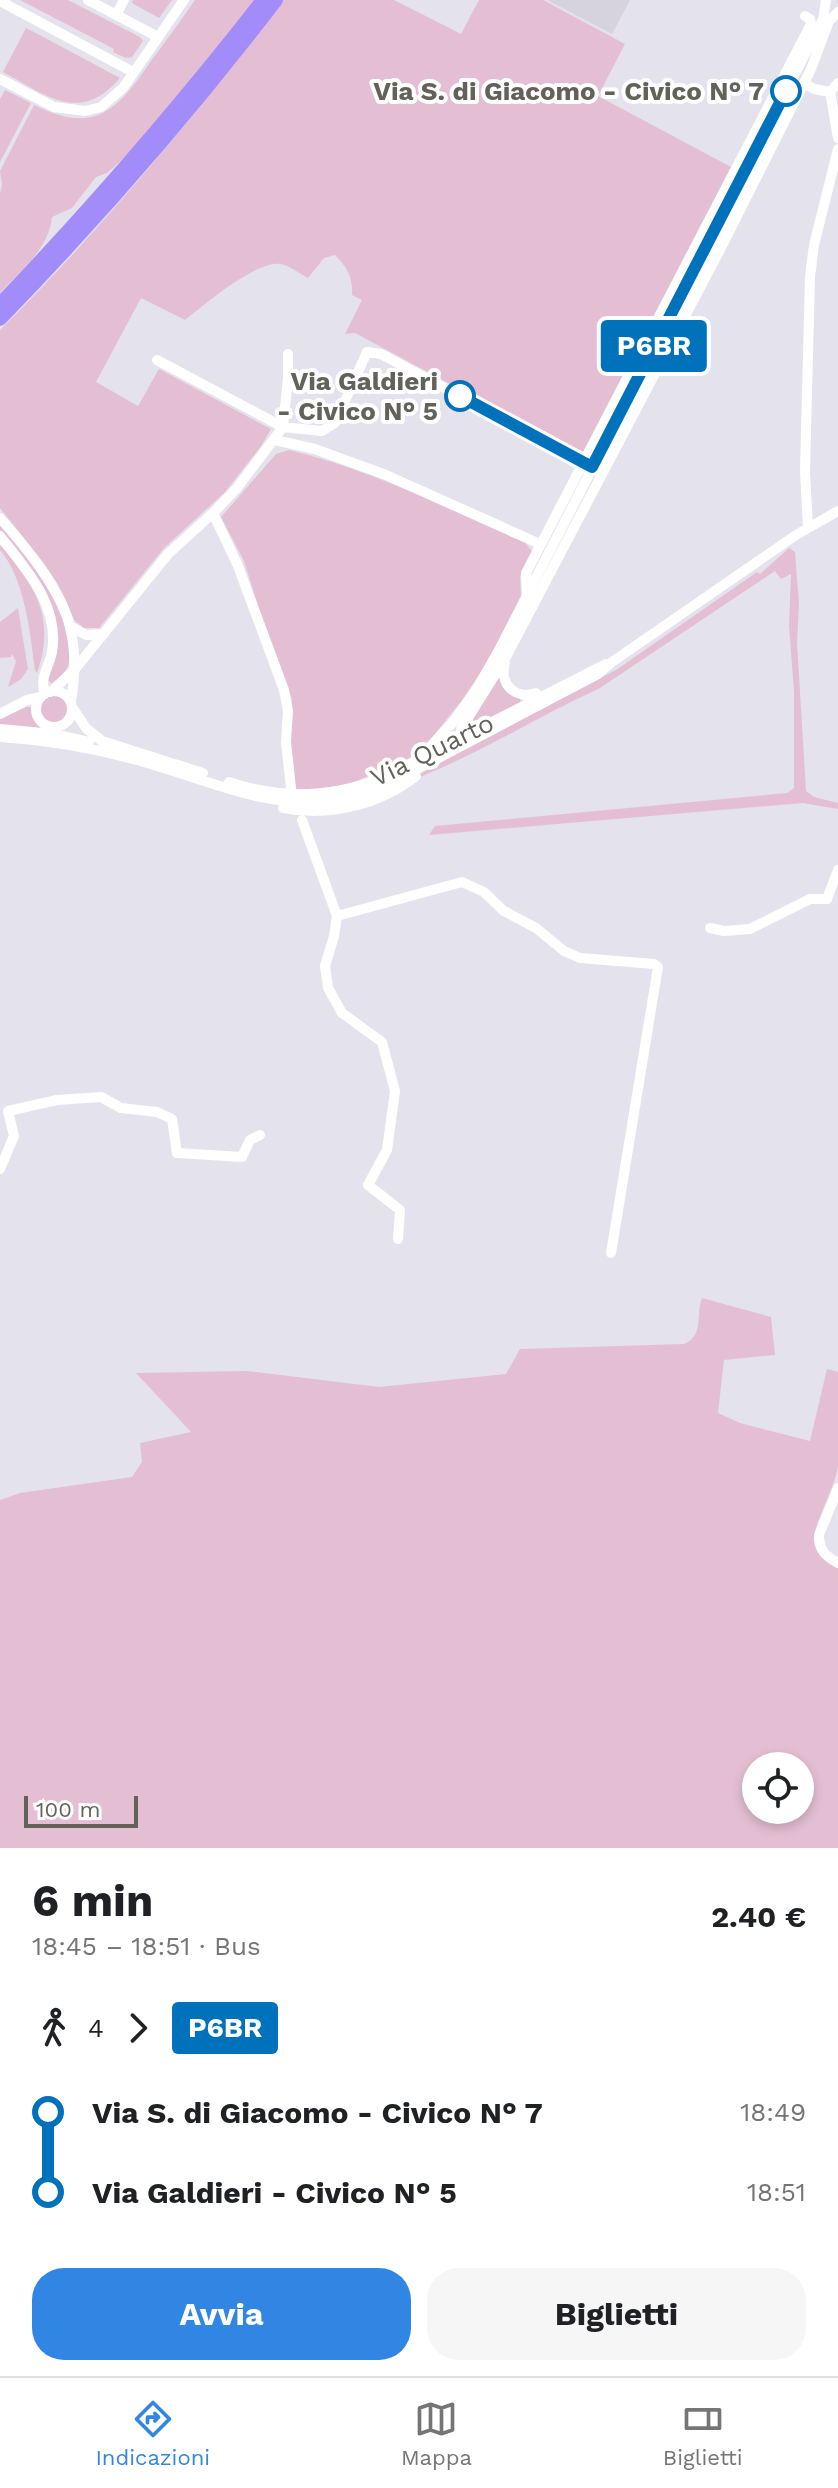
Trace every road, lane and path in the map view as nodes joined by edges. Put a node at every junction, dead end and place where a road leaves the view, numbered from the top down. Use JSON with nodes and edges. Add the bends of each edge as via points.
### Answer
{"nodes":[{"id":1,"x":88,"y":0,"type":"edge"},
{"id":2,"x":124,"y":0,"type":"edge"},
{"id":3,"x":184,"y":0,"type":"edge"},
{"id":4,"x":263,"y":0,"type":"edge"},
{"id":5,"x":276,"y":0,"type":"edge"},
{"id":6,"x":0,"y":1,"type":"edge"},
{"id":7,"x":825,"y":2,"type":"edge"},
{"id":8,"x":838,"y":12,"type":"edge"},
{"id":9,"x":116,"y":15,"type":"junction"},
{"id":10,"x":805,"y":16,"type":"dead end"},
{"id":11,"x":158,"y":37,"type":"junction"},
{"id":12,"x":806,"y":66,"type":"junction"},
{"id":13,"x":133,"y":72,"type":"junction"},
{"id":14,"x":1,"y":81,"type":"edge"},
{"id":15,"x":804,"y":83,"type":"junction"},
{"id":16,"x":838,"y":83,"type":"edge"},
{"id":17,"x":830,"y":92,"type":"junction"},
{"id":18,"x":838,"y":138,"type":"edge"},
{"id":19,"x":838,"y":149,"type":"edge"},
{"id":20,"x":0,"y":304,"type":"edge"},
{"id":21,"x":0,"y":319,"type":"edge"},
{"id":22,"x":288,"y":354,"type":"dead end"},
{"id":23,"x":157,"y":360,"type":"dead end"},
{"id":24,"x":283,"y":427,"type":"junction"},
{"id":25,"x":275,"y":440,"type":"junction"},
{"id":26,"x":592,"y":467,"type":"junction"},
{"id":27,"x":838,"y":511,"type":"edge"},
{"id":28,"x":213,"y":513,"type":"junction"},
{"id":29,"x":0,"y":518,"type":"edge"},
{"id":30,"x":808,"y":528,"type":"junction"},
{"id":31,"x":0,"y":536,"type":"edge"},
{"id":32,"x":540,"y":544,"type":"junction"},
{"id":33,"x":527,"y":594,"type":"junction"},
{"id":34,"x":70,"y":626,"type":"junction"},
{"id":35,"x":104,"y":634,"type":"junction"},
{"id":36,"x":506,"y":657,"type":"junction"},
{"id":37,"x":612,"y":662,"type":"junction"},
{"id":38,"x":75,"y":669,"type":"junction"},
{"id":39,"x":43,"y":676,"type":"junction"},
{"id":40,"x":46,"y":694,"type":"junction"},
{"id":41,"x":544,"y":694,"type":"junction"},
{"id":42,"x":27,"y":700,"type":"junction"},
{"id":43,"x":72,"y":704,"type":"junction"},
{"id":44,"x":0,"y":714,"type":"edge"},
{"id":45,"x":0,"y":729,"type":"edge"},
{"id":46,"x":461,"y":729,"type":"dead end"},
{"id":47,"x":53,"y":734,"type":"junction"},
{"id":48,"x":0,"y":737,"type":"edge"},
{"id":49,"x":89,"y":742,"type":"dead end"},
{"id":50,"x":420,"y":758,"type":"junction"},
{"id":51,"x":416,"y":776,"type":"dead end"},
{"id":52,"x":291,"y":788,"type":"dead end"},
{"id":53,"x":271,"y":801,"type":"junction"},
{"id":54,"x":302,"y":820,"type":"dead end"},
{"id":55,"x":838,"y":870,"type":"edge"},
{"id":56,"x":337,"y":916,"type":"junction"},
{"id":57,"x":710,"y":928,"type":"dead end"},
{"id":58,"x":4,"y":1111,"type":"edge"},
{"id":59,"x":260,"y":1135,"type":"dead end"},
{"id":60,"x":0,"y":1169,"type":"edge"},
{"id":61,"x":398,"y":1239,"type":"dead end"},
{"id":62,"x":611,"y":1253,"type":"dead end"},
{"id":63,"x":838,"y":1488,"type":"edge"},
{"id":64,"x":838,"y":1563,"type":"edge"}],
"edges":[{"from":1,"to":9,"type":"street"},
{"from":2,"to":9,"type":"street"},
{"from":3,"to":11,"type":"street"},
{"from":4,"to":20,"type":"highway","via":[[159,128]]},
{"from":5,"to":21,"type":"highway","via":[[124,185]]},
{"from":6,"to":13,"type":"street"},
{"from":7,"to":8,"type":"street","via":[[830,12]]},
{"from":7,"to":12,"type":"street"},
{"from":8,"to":12,"type":"street"},
{"from":9,"to":11,"type":"street"},
{"from":10,"to":26,"type":"street","via":[[811,24]]},
{"from":11,"to":13,"type":"street"},
{"from":12,"to":15,"type":"street"},
{"from":12,"to":26,"type":"street"},
{"from":13,"to":14,"type":"street","via":[[113,98],[85,111],[54,107]]},
{"from":15,"to":17,"type":"street"},
{"from":15,"to":26,"type":"street","via":[[724,242]]},
{"from":16,"to":17,"type":"street"},
{"from":17,"to":18,"type":"street"},
{"from":19,"to":30,"type":"street","via":[[810,277]]},
{"from":22,"to":24,"type":"street"},
{"from":23,"to":24,"type":"street"},
{"from":24,"to":25,"type":"street"},
{"from":24,"to":26,"type":"street","via":[[316,431],[331,426],[364,356],[374,352]]},
{"from":25,"to":28,"type":"street"},
{"from":25,"to":32,"type":"street","via":[[366,467]]},
{"from":26,"to":32,"type":"street"},
{"from":26,"to":33,"type":"street"},
{"from":26,"to":36,"type":"street"},
{"from":27,"to":30,"type":"street","name":"Via Quarto"},
{"from":28,"to":35,"type":"street","via":[[168,554]]},
{"from":28,"to":52,"type":"street","via":[[284,690]]},
{"from":29,"to":34,"type":"street","via":[[47,579]]},
{"from":30,"to":37,"type":"street","name":"Via Quarto"},
{"from":31,"to":39,"type":"street","via":[[37,586],[52,619],[52,653]]},
{"from":32,"to":33,"type":"street","via":[[526,573]]},
{"from":33,"to":50,"type":"street","via":[[478,687]]},
{"from":34,"to":35,"type":"street","via":[[86,635]]},
{"from":34,"to":38,"type":"street"},
{"from":35,"to":38,"type":"street"},
{"from":36,"to":41,"type":"street","via":[[503,677],[510,689]]},
{"from":36,"to":46,"type":"street"},
{"from":37,"to":41,"type":"street","name":"Via Quarto"},
{"from":37,"to":53,"type":"street","name":"Via Quarto","via":[[586,681],[380,788],[331,801]]},
{"from":38,"to":40,"type":"street"},
{"from":38,"to":43,"type":"street"},
{"from":39,"to":40,"type":"street"},
{"from":39,"to":42,"type":"street"},
{"from":40,"to":42,"type":"street"},
{"from":40,"to":43,"type":"street","via":[[63,693]]},
{"from":40,"to":47,"type":"street","via":[[38,702],[37,714]]},
{"from":41,"to":50,"type":"street","name":"Via Quarto"},
{"from":42,"to":44,"type":"street"},
{"from":43,"to":47,"type":"street","via":[[68,721]]},
{"from":43,"to":50,"type":"street","name":"Via Quarto","via":[[86,728],[102,741],[272,793],[344,790]]},
{"from":45,"to":47,"type":"street"},
{"from":47,"to":48,"type":"street"},
{"from":47,"to":49,"type":"street"},
{"from":47,"to":53,"type":"street"},
{"from":51,"to":53,"type":"street","via":[[388,794],[332,810],[301,811]]},
{"from":54,"to":56,"type":"street"},
{"from":55,"to":57,"type":"street","via":[[827,899],[810,899],[750,929]]},
{"from":56,"to":61,"type":"street","via":[[325,966],[328,988],[342,1013],[382,1042],[395,1091],[387,1150],[368,1185],[400,1210]]},
{"from":56,"to":62,"type":"street","via":[[462,882],[580,958],[658,967]]},
{"from":58,"to":59,"type":"street","via":[[101,1097],[121,1108],[172,1119],[177,1153],[242,1157],[250,1140]]},
{"from":58,"to":60,"type":"street","via":[[14,1136]]},
{"from":63,"to":64,"type":"street","via":[[819,1540],[827,1557]]}]}
